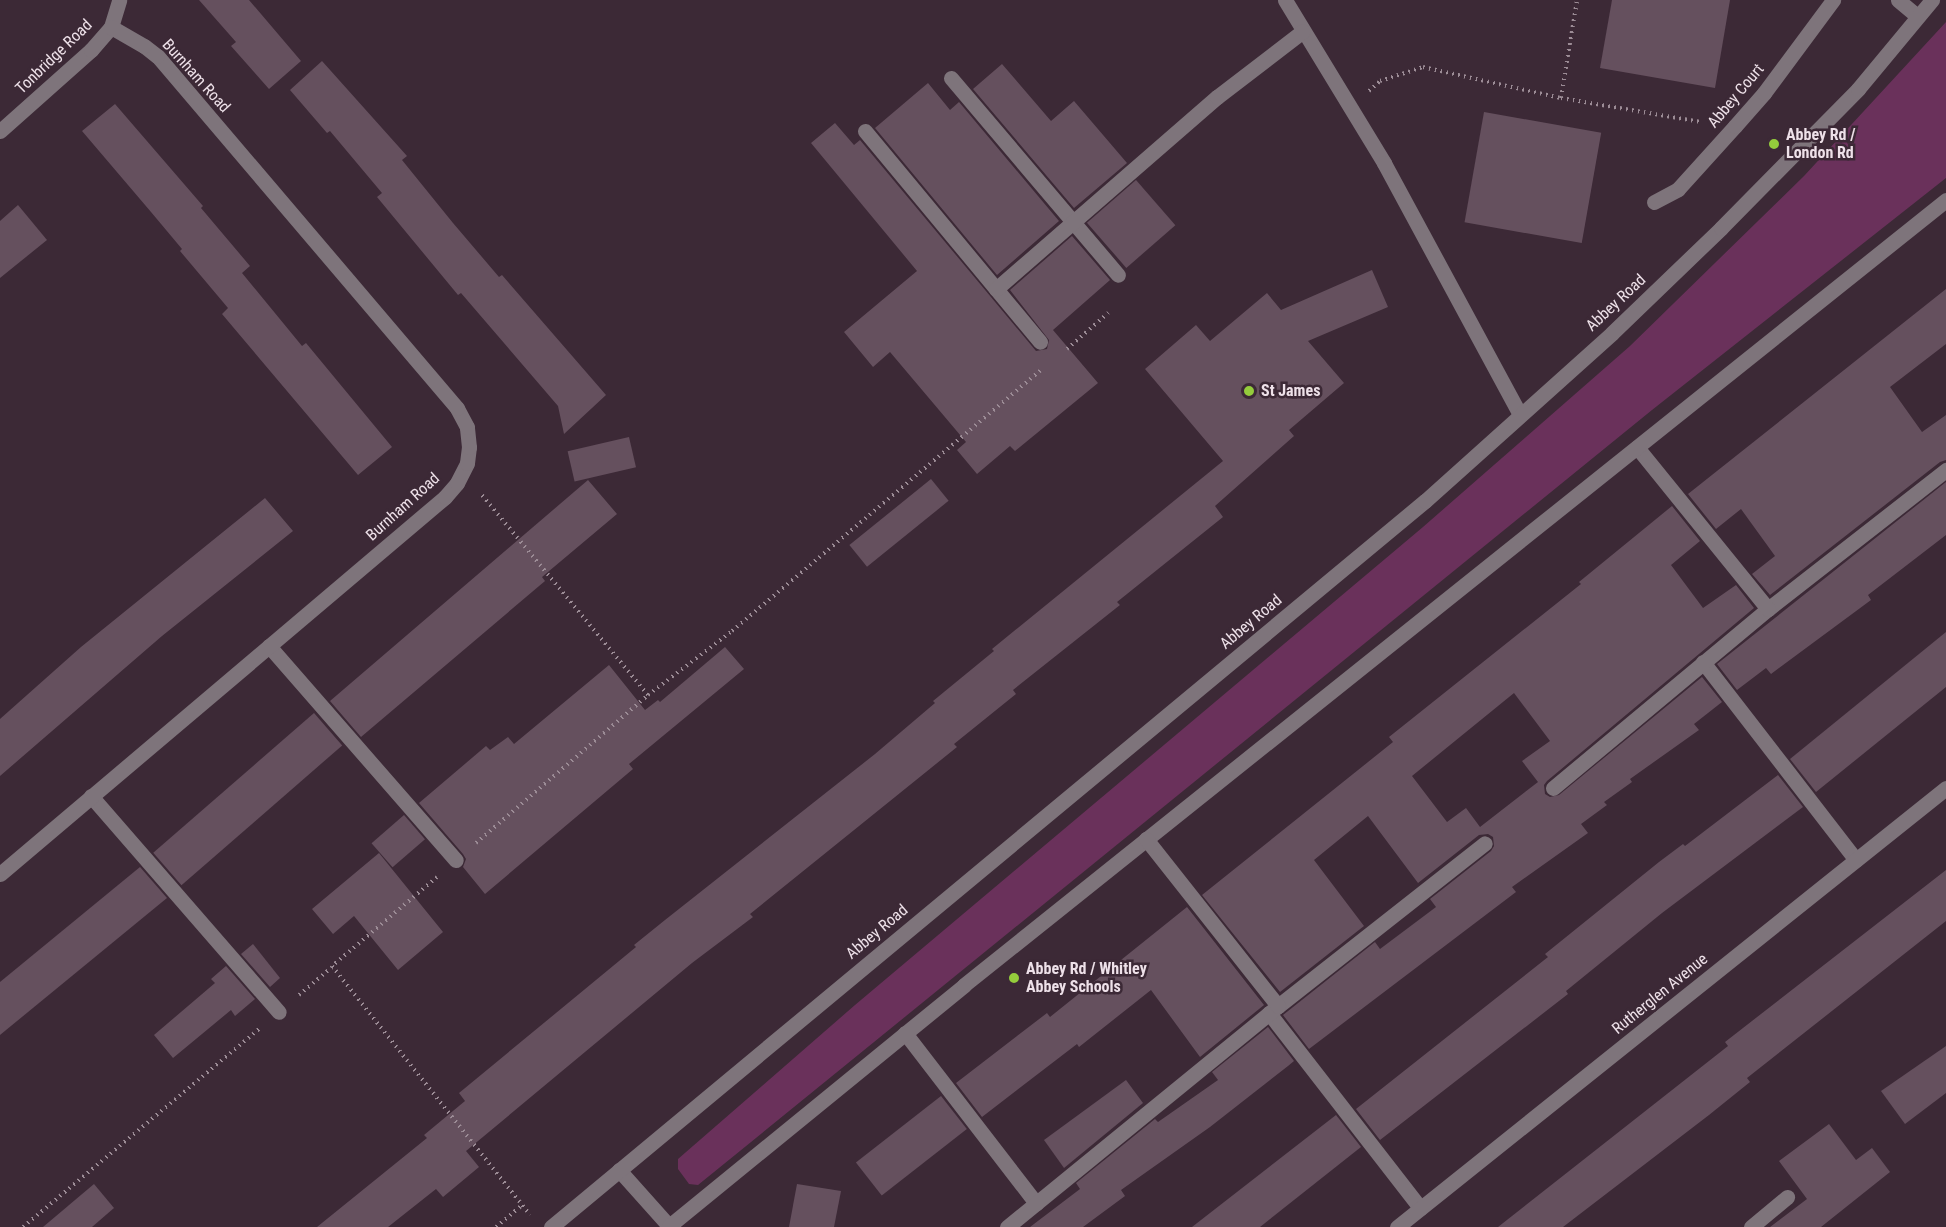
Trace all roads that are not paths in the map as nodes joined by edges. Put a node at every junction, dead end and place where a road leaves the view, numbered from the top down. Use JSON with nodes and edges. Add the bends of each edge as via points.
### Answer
{"nodes":[{"id":1,"x":119,"y":0,"type":"edge"},
{"id":2,"x":1285,"y":0,"type":"edge"},
{"id":3,"x":1833,"y":0,"type":"edge"},
{"id":4,"x":1898,"y":0,"type":"edge"},
{"id":5,"x":1932,"y":0,"type":"edge"},
{"id":6,"x":1917,"y":16,"type":"junction"},
{"id":7,"x":111,"y":27,"type":"junction"},
{"id":8,"x":1303,"y":31,"type":"junction"},
{"id":9,"x":951,"y":78,"type":"dead end"},
{"id":10,"x":0,"y":131,"type":"edge"},
{"id":11,"x":865,"y":131,"type":"dead end"},
{"id":12,"x":1946,"y":200,"type":"edge"},
{"id":13,"x":1654,"y":202,"type":"dead end"},
{"id":14,"x":1073,"y":222,"type":"junction"},
{"id":15,"x":1118,"y":275,"type":"dead end"},
{"id":16,"x":996,"y":289,"type":"junction"},
{"id":17,"x":1040,"y":342,"type":"dead end"},
{"id":18,"x":1520,"y":415,"type":"junction"},
{"id":19,"x":1637,"y":447,"type":"junction"},
{"id":20,"x":1946,"y":470,"type":"edge"},
{"id":21,"x":1768,"y":609,"type":"junction"},
{"id":22,"x":269,"y":646,"type":"junction"},
{"id":23,"x":1703,"y":662,"type":"junction"},
{"id":24,"x":1553,"y":788,"type":"dead end"},
{"id":25,"x":1946,"y":789,"type":"edge"},
{"id":26,"x":92,"y":796,"type":"junction"},
{"id":27,"x":1146,"y":839,"type":"junction"},
{"id":28,"x":1485,"y":843,"type":"dead end"},
{"id":29,"x":456,"y":860,"type":"road end"},
{"id":30,"x":1856,"y":860,"type":"junction"},
{"id":31,"x":0,"y":874,"type":"edge"},
{"id":32,"x":1274,"y":1010,"type":"junction"},
{"id":33,"x":279,"y":1012,"type":"road end"},
{"id":34,"x":905,"y":1033,"type":"junction"},
{"id":35,"x":619,"y":1170,"type":"junction"},
{"id":36,"x":1787,"y":1197,"type":"dead end"},
{"id":37,"x":1036,"y":1203,"type":"junction"},
{"id":38,"x":1420,"y":1208,"type":"junction"},
{"id":39,"x":670,"y":1226,"type":"edge"},
{"id":40,"x":551,"y":1227,"type":"edge"},
{"id":41,"x":1007,"y":1227,"type":"edge"},
{"id":42,"x":1397,"y":1227,"type":"edge"},
{"id":43,"x":1751,"y":1227,"type":"edge"}],
"edges":[{"from":1,"to":7,"type":"street","name":"Tonbridge Road"},
{"from":2,"to":8,"type":"street"},
{"from":3,"to":13,"type":"street","name":"Abbey Court","via":[[1735,126],[1678,189]]},
{"from":4,"to":6,"type":"street"},
{"from":5,"to":6,"type":"street","name":"Abbey Road"},
{"from":6,"to":18,"type":"street","name":"Abbey Road","via":[[1858,89],[1804,146],[1620,325]]},
{"from":7,"to":10,"type":"street","name":"Tonbridge Road","via":[[69,73]]},
{"from":7,"to":22,"type":"street","name":"Burnham Road","via":[[157,56],[457,408],[467,428],[469,447],[463,471],[445,497]]},
{"from":8,"to":14,"type":"street","via":[[1217,97]]},
{"from":8,"to":18,"type":"street","via":[[1351,105]]},
{"from":9,"to":14,"type":"street"},
{"from":11,"to":16,"type":"street"},
{"from":12,"to":19,"type":"street"},
{"from":14,"to":15,"type":"street"},
{"from":14,"to":16,"type":"street"},
{"from":16,"to":17,"type":"street"},
{"from":18,"to":35,"type":"street","name":"Abbey Road","via":[[1425,501]]},
{"from":19,"to":21,"type":"street"},
{"from":19,"to":27,"type":"street"},
{"from":20,"to":21,"type":"street"},
{"from":21,"to":23,"type":"street"},
{"from":22,"to":26,"type":"street","name":"Burnham Road"},
{"from":22,"to":29,"type":"street"},
{"from":23,"to":24,"type":"street"},
{"from":23,"to":30,"type":"street"},
{"from":25,"to":30,"type":"street","name":"Rutherglen Avenue"},
{"from":26,"to":31,"type":"street","name":"Burnham Road"},
{"from":26,"to":33,"type":"street"},
{"from":27,"to":32,"type":"street"},
{"from":27,"to":34,"type":"street"},
{"from":28,"to":32,"type":"street"},
{"from":30,"to":38,"type":"street","name":"Rutherglen Avenue"},
{"from":32,"to":37,"type":"street"},
{"from":32,"to":38,"type":"street"},
{"from":34,"to":37,"type":"street"},
{"from":34,"to":39,"type":"street"},
{"from":35,"to":39,"type":"street"},
{"from":35,"to":40,"type":"street","name":"Abbey Road"},
{"from":36,"to":43,"type":"street"},
{"from":37,"to":41,"type":"street"},
{"from":38,"to":42,"type":"street","name":"Rutherglen Avenue"}]}
